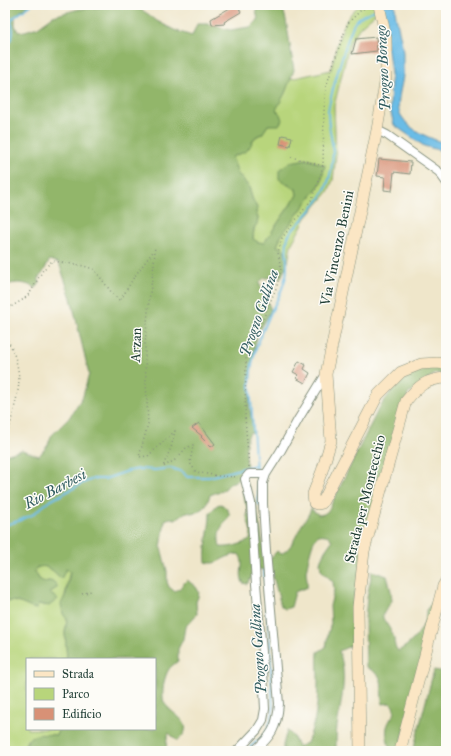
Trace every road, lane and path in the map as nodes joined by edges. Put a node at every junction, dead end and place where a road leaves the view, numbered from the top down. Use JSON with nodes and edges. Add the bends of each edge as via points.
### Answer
{"nodes":[{"id":1,"x":377,"y":7,"type":"edge"},
{"id":2,"x":377,"y":130,"type":"junction"},
{"id":3,"x":291,"y":157,"type":"dead end"},
{"id":4,"x":323,"y":166,"type":"junction"},
{"id":5,"x":446,"y":182,"type":"edge"},
{"id":6,"x":5,"y":311,"type":"edge"},
{"id":7,"x":5,"y":337,"type":"edge"},
{"id":8,"x":446,"y":364,"type":"edge"},
{"id":9,"x":326,"y":374,"type":"junction"},
{"id":10,"x":446,"y":378,"type":"edge"},
{"id":11,"x":5,"y":436,"type":"edge"},
{"id":12,"x":264,"y":474,"type":"junction"},
{"id":13,"x":248,"y":475,"type":"junction"},
{"id":14,"x":446,"y":581,"type":"edge"},
{"id":15,"x":91,"y":592,"type":"dead end"},
{"id":16,"x":82,"y":594,"type":"dead end"},
{"id":17,"x":237,"y":751,"type":"edge"},
{"id":18,"x":254,"y":751,"type":"edge"},
{"id":19,"x":360,"y":751,"type":"edge"},
{"id":20,"x":400,"y":751,"type":"edge"}],
"edges":[{"from":1,"to":2,"type":"street","name":"Via Vincenzo Benini","via":[[386,38],[386,77]]},
{"from":1,"to":4,"type":"path","via":[[360,11],[348,23],[326,87]]},
{"from":2,"to":5,"type":"street","via":[[439,172]]},
{"from":2,"to":9,"type":"street","name":"Via Vincenzo Benini"},
{"from":3,"to":4,"type":"path"},
{"from":4,"to":13,"type":"path","via":[[312,199],[282,238],[278,253],[281,268],[277,286],[246,359]]},
{"from":6,"to":13,"type":"path","name":"Arzan","via":[[30,293],[43,270],[52,261],[94,269],[120,301],[155,249],[145,344],[148,424],[139,457],[148,456],[175,431],[172,448],[164,467],[193,445],[190,463],[196,472],[218,476]]},
{"from":7,"to":11,"type":"path","via":[[12,349],[19,383],[11,423]]},
{"from":8,"to":9,"type":"street","name":"Strada per Montecchio","via":[[421,364],[400,372],[378,395],[322,503],[317,504],[314,503],[313,494],[331,441]]},
{"from":9,"to":12,"type":"street","name":"Via Vincenzo Benini","via":[[280,452]]},
{"from":10,"to":19,"type":"street","name":"Strada per Montecchio","via":[[435,378],[416,388],[406,401],[364,551],[358,607]]},
{"from":12,"to":13,"type":"street"},
{"from":12,"to":18,"type":"street","name":"Via Vincenzo Benini","via":[[263,504],[279,704],[274,730]]},
{"from":13,"to":17,"type":"street","via":[[245,479],[251,510],[265,708],[263,720],[257,730]]},
{"from":14,"to":20,"type":"street"},
{"from":15,"to":16,"type":"path"}]}
